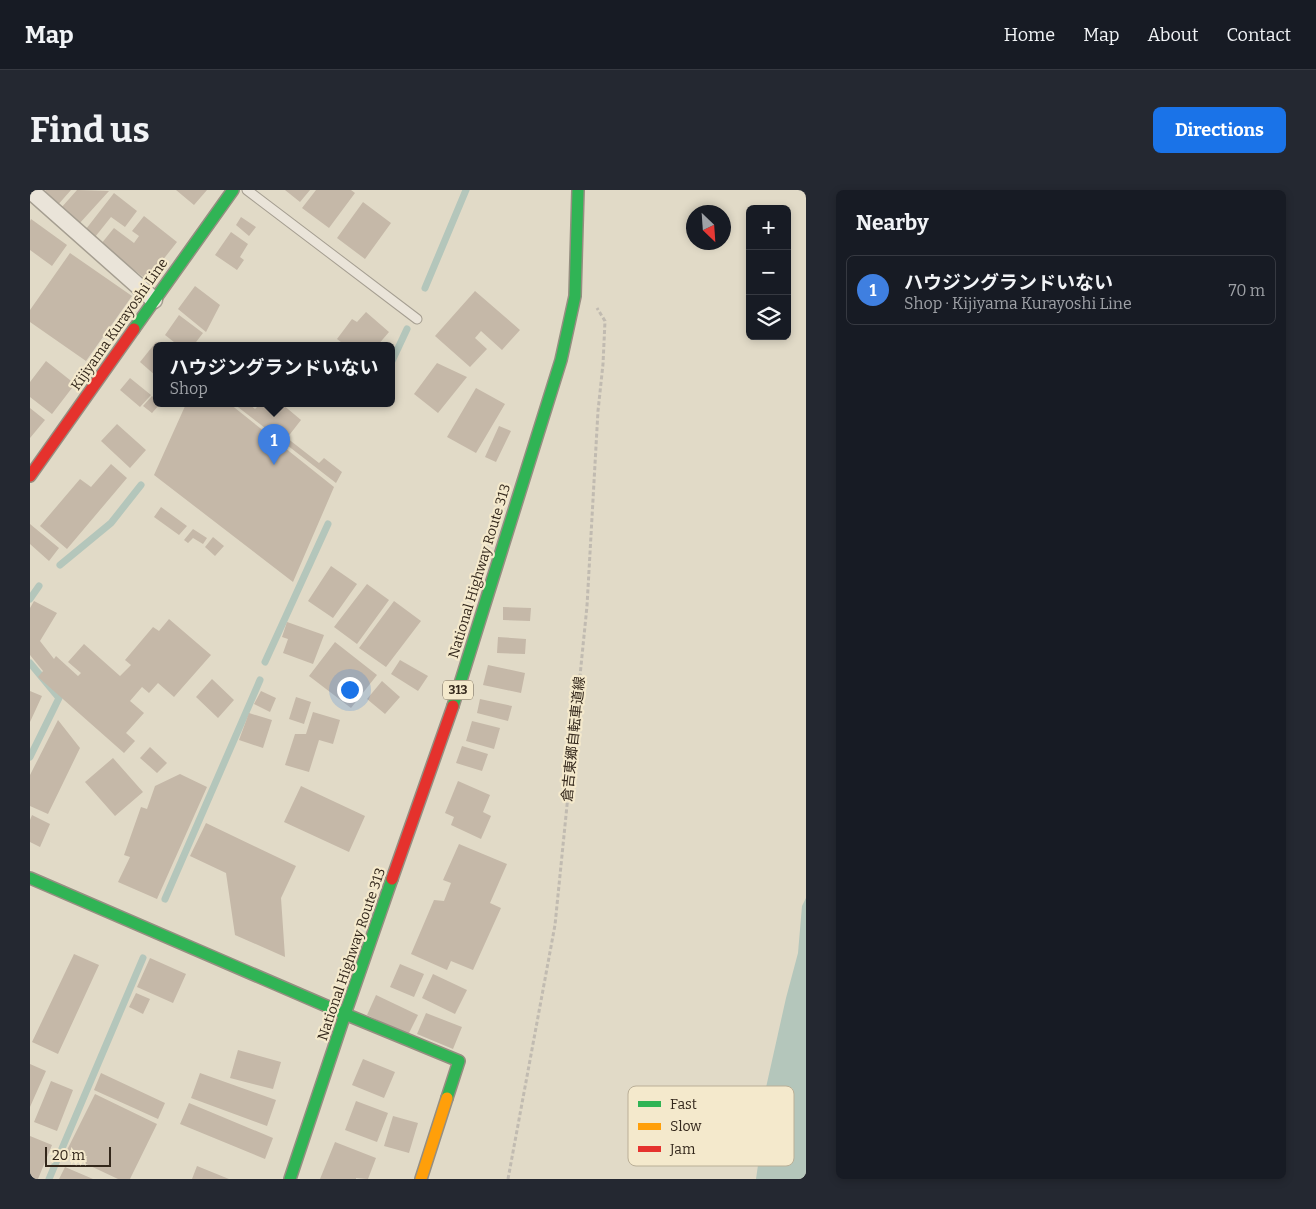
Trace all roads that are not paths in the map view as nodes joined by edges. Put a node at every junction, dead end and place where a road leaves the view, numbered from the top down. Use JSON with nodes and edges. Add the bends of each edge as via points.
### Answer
{"nodes":[{"id":1,"x":233,"y":190,"type":"edge"},
{"id":2,"x":247,"y":190,"type":"edge"},
{"id":3,"x":578,"y":190,"type":"edge"},
{"id":4,"x":36,"y":197,"type":"edge"},
{"id":5,"x":154,"y":300,"type":"junction"},
{"id":6,"x":417,"y":319,"type":"dead end"},
{"id":7,"x":30,"y":476,"type":"edge"},
{"id":8,"x":30,"y":878,"type":"edge"},
{"id":9,"x":345,"y":1014,"type":"junction"},
{"id":10,"x":290,"y":1179,"type":"edge"},
{"id":11,"x":421,"y":1179,"type":"edge"}],
"edges":[{"from":1,"to":5,"type":"main road","name":"Kijiyama Kurayoshi Line"},
{"from":2,"to":6,"type":"lane"},
{"from":3,"to":9,"type":"main road","name":"National Highway Route 313","number":"313","via":[[575,296],[560,360],[447,724]]},
{"from":4,"to":5,"type":"street"},
{"from":5,"to":7,"type":"main road","name":"Kijiyama Kurayoshi Line"},
{"from":8,"to":9,"type":"main road"},
{"from":9,"to":10,"type":"main road","name":"National Highway Route 313","number":"313"},
{"from":9,"to":11,"type":"main road","via":[[459,1061]]}]}
